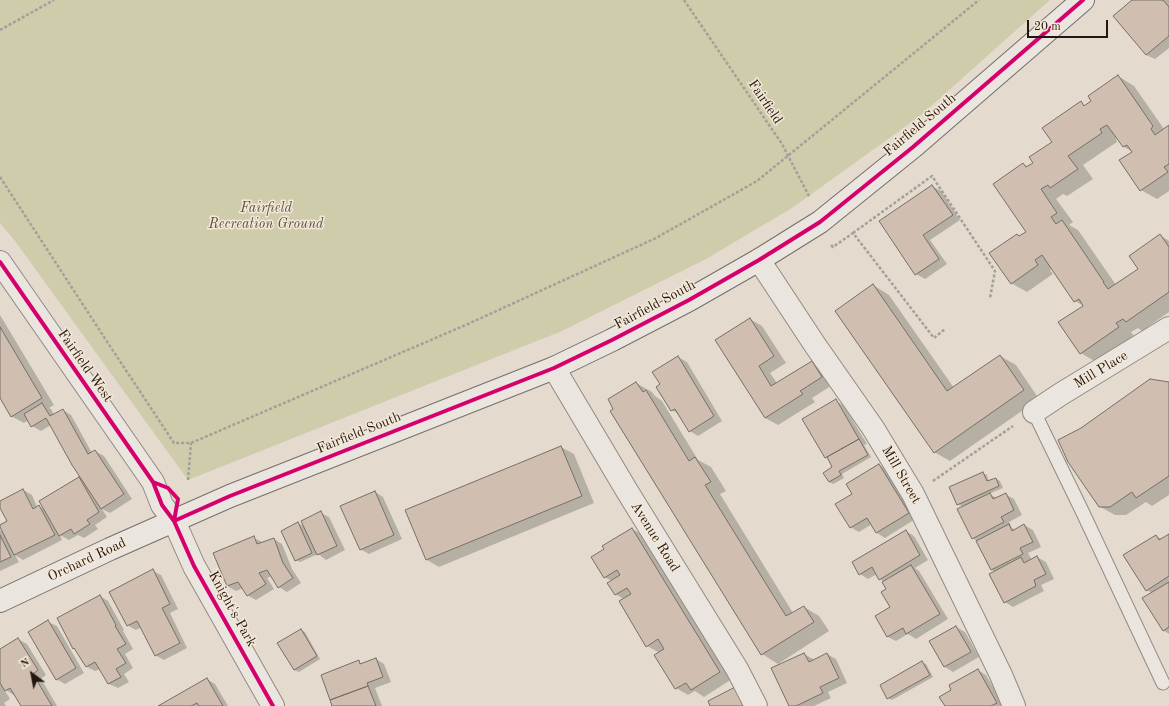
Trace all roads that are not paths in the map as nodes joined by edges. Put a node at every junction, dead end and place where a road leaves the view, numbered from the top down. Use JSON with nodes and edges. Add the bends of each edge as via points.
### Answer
{"nodes":[{"id":1,"x":1083,"y":0,"type":"edge"},
{"id":2,"x":759,"y":260,"type":"junction"},
{"id":3,"x":0,"y":262,"type":"edge"},
{"id":4,"x":1169,"y":328,"type":"edge"},
{"id":5,"x":554,"y":368,"type":"junction"},
{"id":6,"x":1034,"y":412,"type":"joint"},
{"id":7,"x":174,"y":521,"type":"junction"},
{"id":8,"x":0,"y":601,"type":"edge"},
{"id":9,"x":1163,"y":683,"type":"dead end"},
{"id":10,"x":274,"y":706,"type":"edge"},
{"id":11,"x":756,"y":706,"type":"edge"},
{"id":12,"x":1014,"y":706,"type":"edge"}],
"edges":[{"from":1,"to":2,"type":"street","name":"Fairfield South","via":[[820,222]]},
{"from":2,"to":5,"type":"street","name":"Fairfield South","via":[[689,300]]},
{"from":2,"to":12,"type":"street","name":"Mill Street","via":[[873,428],[913,494]]},
{"from":3,"to":7,"type":"street","name":"Fairfield West","via":[[152,482],[162,505]]},
{"from":4,"to":6,"type":"street","name":"Mill Place"},
{"from":5,"to":7,"type":"street","name":"Fairfield South","via":[[237,493]]},
{"from":5,"to":11,"type":"street","name":"Avenue Road","via":[[737,669]]},
{"from":6,"to":9,"type":"lane"},
{"from":7,"to":8,"type":"street","name":"Orchard Road"},
{"from":7,"to":10,"type":"street","name":"Knight's Park","via":[[194,566]]}]}
